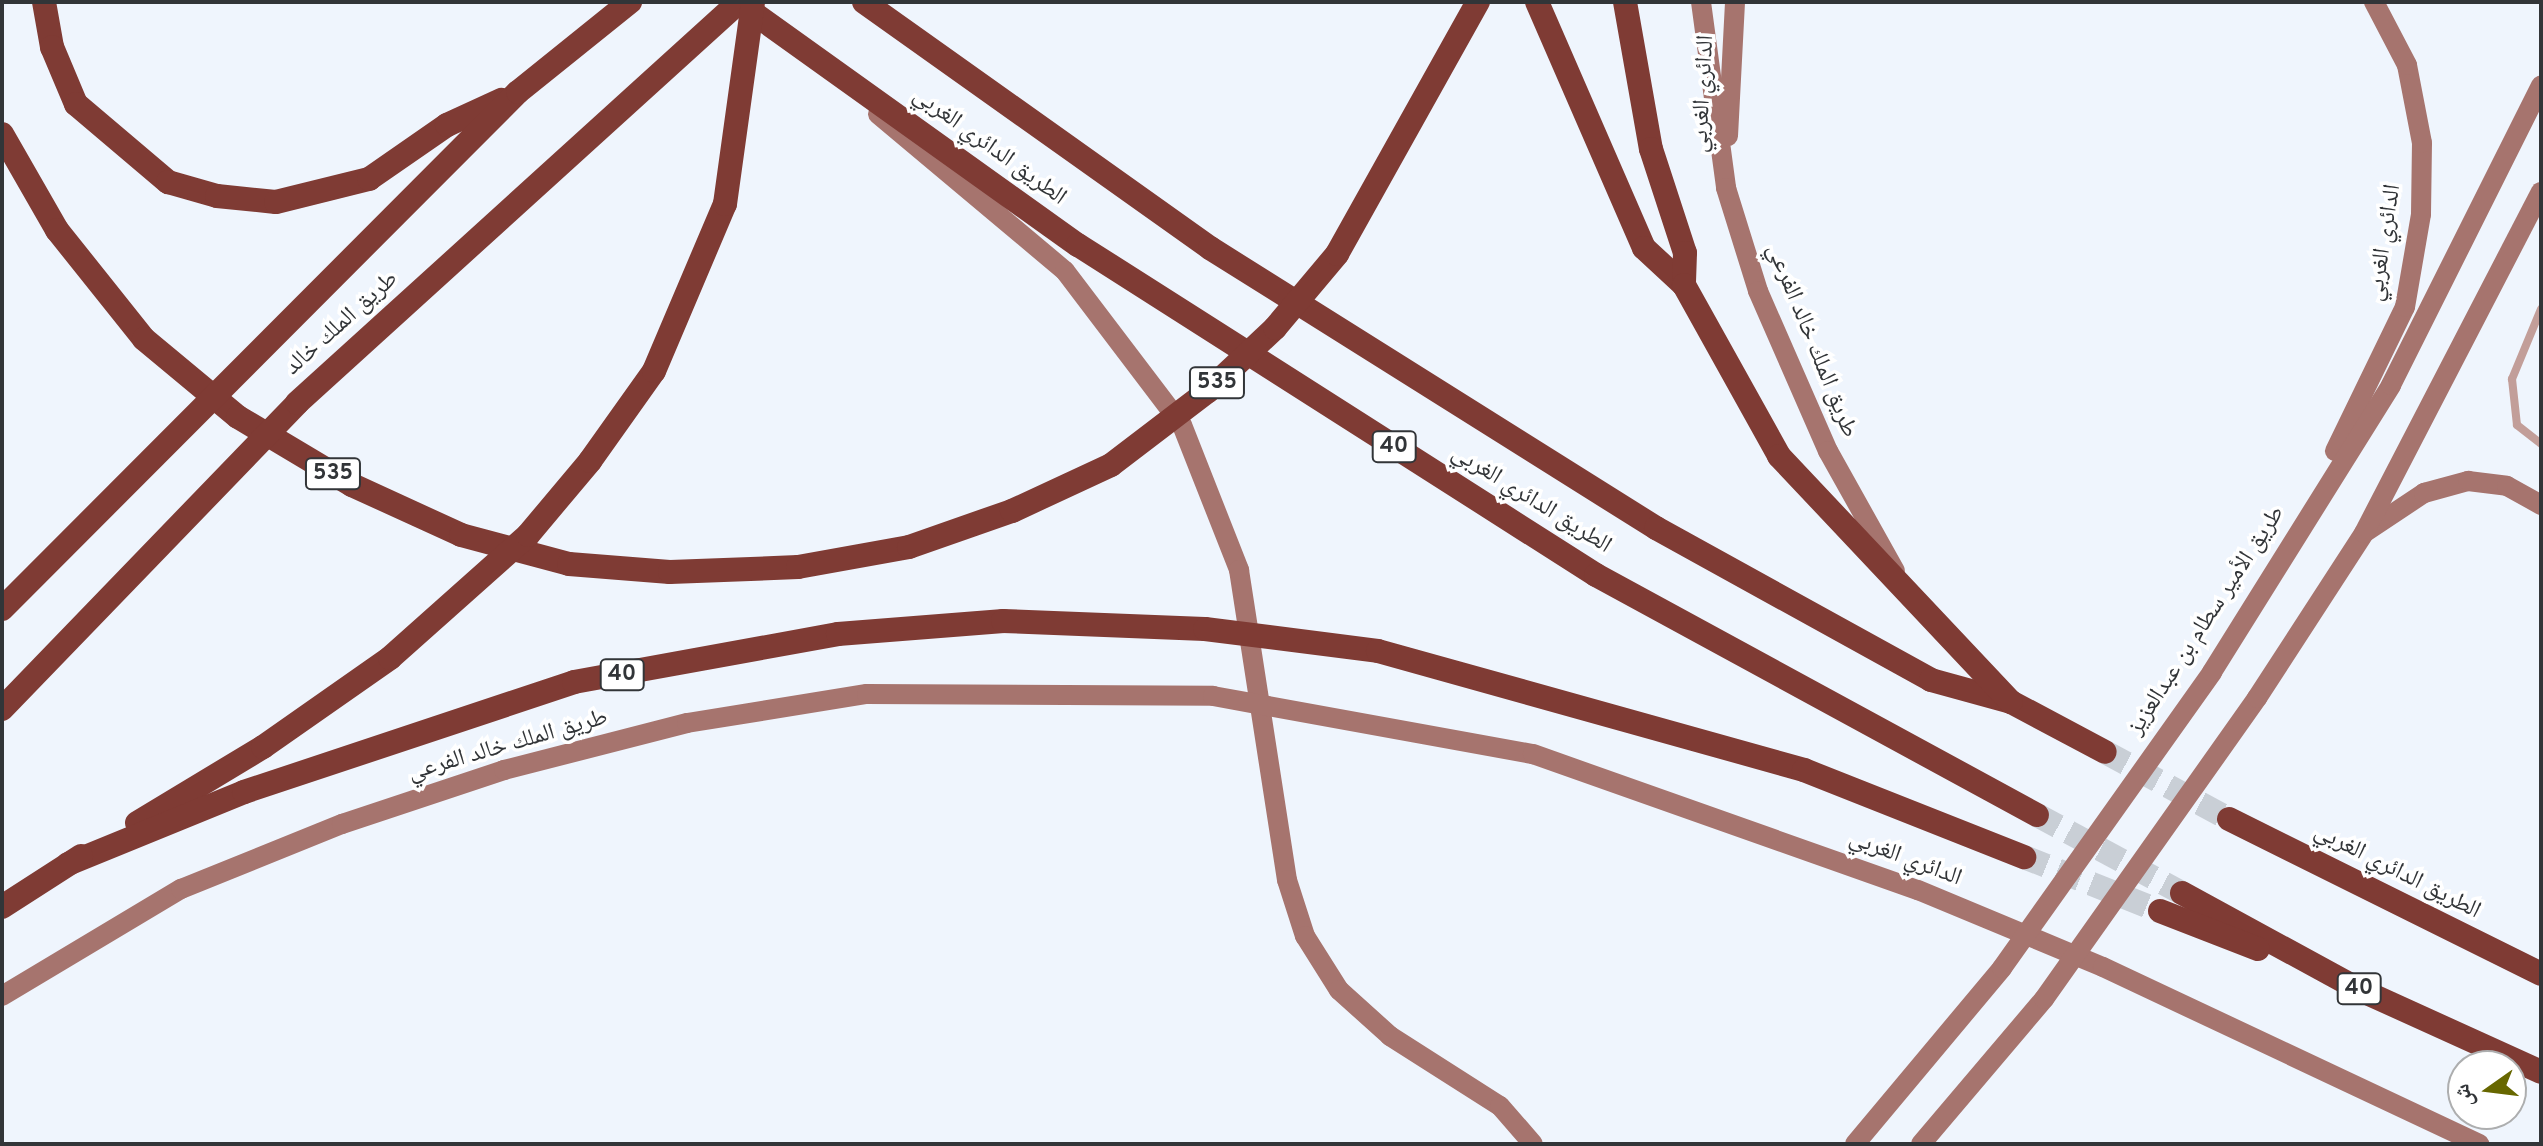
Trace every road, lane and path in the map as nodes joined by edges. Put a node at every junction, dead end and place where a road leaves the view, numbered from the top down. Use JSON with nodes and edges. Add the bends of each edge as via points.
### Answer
{"nodes":[{"id":1,"x":44,"y":2,"type":"edge"},
{"id":2,"x":630,"y":2,"type":"edge"},
{"id":3,"x":739,"y":2,"type":"edge"},
{"id":4,"x":753,"y":2,"type":"edge"},
{"id":5,"x":864,"y":2,"type":"edge"},
{"id":6,"x":1478,"y":2,"type":"edge"},
{"id":7,"x":1537,"y":2,"type":"edge"},
{"id":8,"x":1625,"y":2,"type":"edge"},
{"id":9,"x":1701,"y":2,"type":"edge"},
{"id":10,"x":1735,"y":2,"type":"edge"},
{"id":11,"x":2374,"y":2,"type":"edge"},
{"id":12,"x":780,"y":32,"type":"junction"},
{"id":13,"x":2541,"y":86,"type":"edge"},
{"id":14,"x":518,"y":92,"type":"junction"},
{"id":15,"x":2,"y":134,"type":"edge"},
{"id":16,"x":1726,"y":188,"type":"junction"},
{"id":17,"x":2541,"y":192,"type":"edge"},
{"id":18,"x":1684,"y":285,"type":"junction"},
{"id":19,"x":2541,"y":309,"type":"edge"},
{"id":20,"x":2541,"y":444,"type":"edge"},
{"id":21,"x":2541,"y":505,"type":"edge"},
{"id":22,"x":2298,"y":527,"type":"junction"},
{"id":23,"x":2364,"y":533,"type":"junction"},
{"id":24,"x":1904,"y":588,"type":"junction"},
{"id":25,"x":2,"y":609,"type":"edge"},
{"id":26,"x":2011,"y":702,"type":"junction"},
{"id":27,"x":1286,"y":705,"type":"joint"},
{"id":28,"x":2,"y":709,"type":"edge"},
{"id":29,"x":2105,"y":752,"type":"tunnel mouth"},
{"id":30,"x":2037,"y":815,"type":"tunnel mouth"},
{"id":31,"x":2229,"y":819,"type":"tunnel mouth"},
{"id":32,"x":2024,"y":857,"type":"tunnel mouth"},
{"id":33,"x":68,"y":864,"type":"junction"},
{"id":34,"x":2182,"y":893,"type":"tunnel mouth"},
{"id":35,"x":2,"y":907,"type":"edge"},
{"id":36,"x":2160,"y":911,"type":"tunnel mouth"},
{"id":37,"x":2541,"y":974,"type":"edge"},
{"id":38,"x":2356,"y":988,"type":"junction"},
{"id":39,"x":2,"y":996,"type":"edge"},
{"id":40,"x":2541,"y":1072,"type":"edge"},
{"id":41,"x":1533,"y":1144,"type":"edge"},
{"id":42,"x":1855,"y":1144,"type":"edge"},
{"id":43,"x":1921,"y":1144,"type":"edge"},
{"id":44,"x":2479,"y":1144,"type":"edge"}],
"edges":[{"from":1,"to":14,"type":"highway","via":[[52,47],[76,104],[168,182],[217,196],[276,202],[369,179],[447,125]]},
{"from":2,"to":14,"type":"highway","name":"طريق الملك خالد"},
{"from":3,"to":12,"type":"highway","number":"40"},
{"from":3,"to":28,"type":"highway","name":"طريق الملك خالد","via":[[297,403]]},
{"from":4,"to":33,"type":"highway","number":"40","via":[[725,204],[654,371],[528,535],[390,658],[263,747]]},
{"from":5,"to":26,"type":"highway","name":"الطريق الدائري الغربي","via":[[1210,248],[1656,528],[1931,680]]},
{"from":6,"to":15,"type":"highway","number":"535","via":[[1337,254],[1275,328],[1208,391],[1111,465],[1012,511],[909,547],[798,567],[670,572],[569,564],[461,535],[352,485],[238,417],[144,339],[57,230]]},
{"from":7,"to":18,"type":"highway","via":[[1644,248]]},
{"from":8,"to":18,"type":"highway","via":[[1651,149],[1685,253]]},
{"from":9,"to":16,"type":"street","name":"طريق الملك خالد الفرعي"},
{"from":10,"to":16,"type":"street","name":"الدائري الغربي"},
{"from":11,"to":22,"type":"street","name":"الدائري الغربي","via":[[2407,65],[2422,143],[2421,214],[2405,307]]},
{"from":12,"to":30,"type":"highway","name":"الطريق الدائري الغربي","number":"40","via":[[1078,245],[1596,575]]},
{"from":12,"to":41,"type":"street","via":[[1065,271],[1140,361],[1182,425],[1239,570],[1287,880],[1305,936],[1339,990],[1380,1027],[1500,1106]]},
{"from":13,"to":22,"type":"street","name":"طريق الأمير سطام بن عبدالعزيز","via":[[2391,385]]},
{"from":14,"to":25,"type":"highway","name":"طريق الملك خالد"},
{"from":16,"to":24,"type":"street","name":"طريق الملك خالد الفرعي","via":[[1758,291],[1828,451]]},
{"from":17,"to":23,"type":"street"},
{"from":18,"to":24,"type":"highway","via":[[1779,456]]},
{"from":19,"to":20,"type":"lane","via":[[2512,379],[2517,425]]},
{"from":21,"to":23,"type":"street","via":[[2507,486],[2468,481],[2424,493]]},
{"from":22,"to":42,"type":"street","name":"طريق الأمير سطام بن عبدالعزيز","via":[[2212,672],[2002,968]]},
{"from":23,"to":43,"type":"street","via":[[2257,698],[2044,999]]},
{"from":24,"to":26,"type":"highway"},
{"from":26,"to":29,"type":"highway","name":"الطريق الدائري الغربي"},
{"from":27,"to":39,"type":"street","name":"طريق الملك خالد الفرعي","via":[[1213,696],[867,694],[687,723],[504,770],[342,824],[181,889]]},
{"from":27,"to":44,"type":"street","name":"الدائري الغربي","via":[[1533,754],[1918,890],[2103,967]]},
{"from":31,"to":37,"type":"highway","name":"الطريق الدائري الغربي"},
{"from":32,"to":33,"type":"highway","number":"40","via":[[1804,770],[1667,727],[1378,651],[1205,629],[1003,621],[838,634],[574,682],[244,792]]},
{"from":33,"to":35,"type":"highway","number":"40"},
{"from":34,"to":38,"type":"highway","number":"40"},
{"from":36,"to":38,"type":"highway","number":"40"},
{"from":38,"to":40,"type":"highway","number":"40"}]}
